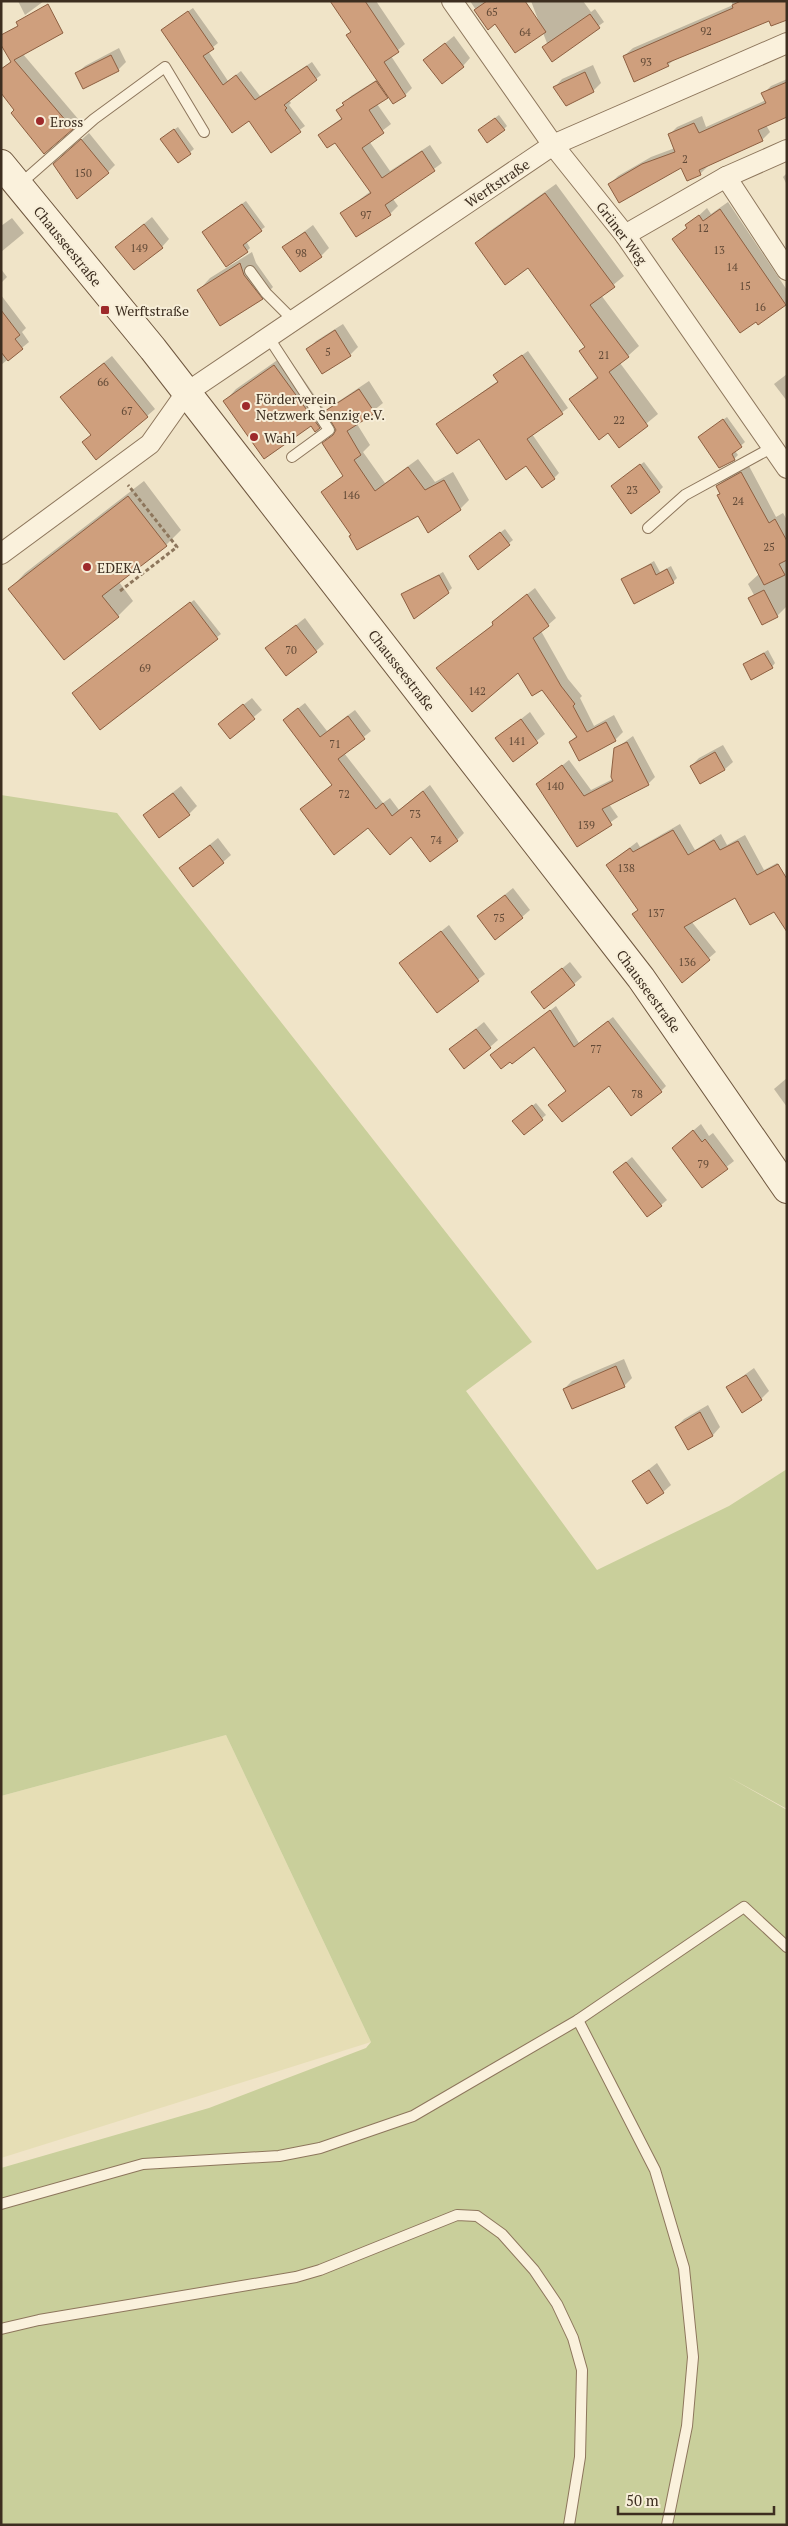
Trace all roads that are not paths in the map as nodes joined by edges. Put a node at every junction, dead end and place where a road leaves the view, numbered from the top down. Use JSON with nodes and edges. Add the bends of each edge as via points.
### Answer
{"nodes":[{"id":1,"x":452,"y":1,"type":"edge"},
{"id":2,"x":787,"y":43,"type":"edge"},
{"id":3,"x":204,"y":132,"type":"dead end"},
{"id":4,"x":554,"y":145,"type":"junction"},
{"id":5,"x":787,"y":150,"type":"edge"},
{"id":6,"x":1,"y":164,"type":"edge"},
{"id":7,"x":726,"y":177,"type":"junction"},
{"id":8,"x":19,"y":185,"type":"junction"},
{"id":9,"x":625,"y":235,"type":"junction"},
{"id":10,"x":787,"y":270,"type":"edge"},
{"id":11,"x":250,"y":271,"type":"dead end"},
{"id":12,"x":294,"y":321,"type":"junction"},
{"id":13,"x":269,"y":338,"type":"junction"},
{"id":14,"x":186,"y":393,"type":"junction"},
{"id":15,"x":772,"y":447,"type":"junction"},
{"id":16,"x":292,"y":457,"type":"dead end"},
{"id":17,"x":787,"y":468,"type":"edge"},
{"id":18,"x":648,"y":528,"type":"dead end"},
{"id":19,"x":1,"y":554,"type":"edge"},
{"id":20,"x":787,"y":1189,"type":"edge"},
{"id":21,"x":787,"y":1946,"type":"edge"},
{"id":22,"x":578,"y":2020,"type":"junction"},
{"id":23,"x":1,"y":2204,"type":"edge"},
{"id":24,"x":1,"y":2329,"type":"edge"},
{"id":25,"x":570,"y":2525,"type":"edge"},
{"id":26,"x":667,"y":2525,"type":"edge"}],
"edges":[{"from":1,"to":4,"type":"street","name":"Grüner Weg"},
{"from":2,"to":4,"type":"street","name":"Werftstraße"},
{"from":3,"to":8,"type":"lane","via":[[165,67],[94,119]]},
{"from":4,"to":9,"type":"street","name":"Grüner Weg"},
{"from":4,"to":12,"type":"street","name":"Werftstraße"},
{"from":5,"to":7,"type":"street"},
{"from":6,"to":8,"type":"main road","name":"Chausseestraße"},
{"from":7,"to":9,"type":"street"},
{"from":7,"to":10,"type":"street"},
{"from":8,"to":14,"type":"main road","name":"Chausseestraße"},
{"from":9,"to":15,"type":"street","name":"Grüner Weg"},
{"from":11,"to":12,"type":"lane","via":[[266,293]]},
{"from":12,"to":13,"type":"street","name":"Werftstraße"},
{"from":13,"to":14,"type":"street","name":"Werftstraße"},
{"from":13,"to":16,"type":"lane","via":[[329,430]]},
{"from":14,"to":19,"type":"street","name":"Werftstraße","via":[[150,444]]},
{"from":14,"to":20,"type":"main road","name":"Chausseestraße","via":[[641,978]]},
{"from":15,"to":17,"type":"street","name":"Grüner Weg"},
{"from":15,"to":18,"type":"lane","via":[[685,495]]},
{"from":21,"to":22,"type":"lane","via":[[744,1907]]},
{"from":22,"to":23,"type":"lane","via":[[413,2116],[320,2148],[279,2156],[143,2164]]},
{"from":22,"to":26,"type":"lane","via":[[655,2170],[684,2268],[693,2357],[688,2426]]},
{"from":24,"to":25,"type":"lane","via":[[296,2277],[457,2215],[477,2216],[502,2234],[534,2270],[557,2304],[573,2338],[582,2370],[580,2457]]}]}
